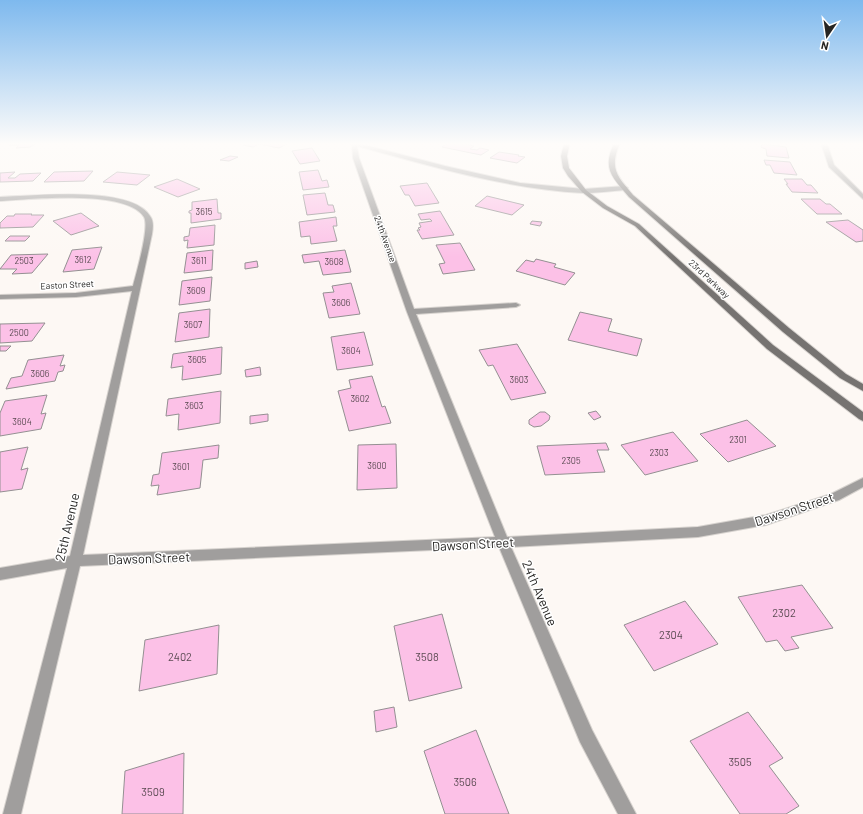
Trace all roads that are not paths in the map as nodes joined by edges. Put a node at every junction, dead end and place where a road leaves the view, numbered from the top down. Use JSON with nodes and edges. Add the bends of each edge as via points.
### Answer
{"nodes":[{"id":1,"x":364,"y":181,"type":"edge"},
{"id":2,"x":498,"y":181,"type":"edge"},
{"id":3,"x":575,"y":181,"type":"edge"},
{"id":4,"x":619,"y":181,"type":"edge"},
{"id":5,"x":848,"y":181,"type":"edge"},
{"id":6,"x":625,"y":188,"type":"junction"},
{"id":7,"x":584,"y":191,"type":"junction"},
{"id":8,"x":860,"y":191,"type":"edge"},
{"id":9,"x":863,"y":196,"type":"edge"},
{"id":10,"x":0,"y":199,"type":"edge"},
{"id":11,"x":136,"y":288,"type":"junction"},
{"id":12,"x":0,"y":298,"type":"edge"},
{"id":13,"x":516,"y":305,"type":"dead end"},
{"id":14,"x":411,"y":312,"type":"junction"},
{"id":15,"x":863,"y":388,"type":"edge"},
{"id":16,"x":863,"y":417,"type":"edge"},
{"id":17,"x":863,"y":482,"type":"edge"},
{"id":18,"x":503,"y":542,"type":"junction"},
{"id":19,"x":75,"y":561,"type":"junction"},
{"id":20,"x":0,"y":574,"type":"edge"},
{"id":21,"x":12,"y":814,"type":"edge"},
{"id":22,"x":627,"y":814,"type":"edge"}],
"edges":[{"from":1,"to":14,"type":"street","name":"24th Avenue"},
{"from":2,"to":7,"type":"street"},
{"from":3,"to":7,"type":"street","name":"23rd Parkway"},
{"from":4,"to":6,"type":"street","name":"23rd Parkway"},
{"from":5,"to":8,"type":"street"},
{"from":6,"to":7,"type":"street"},
{"from":6,"to":15,"type":"street","name":"23rd Parkway","via":[[786,330]]},
{"from":7,"to":16,"type":"street","name":"23rd Parkway","via":[[605,207],[637,225],[770,347]]},
{"from":8,"to":9,"type":"street"},
{"from":10,"to":11,"type":"street","name":"25th Avenue","via":[[107,198],[139,208],[148,218],[149,234]]},
{"from":11,"to":12,"type":"street","name":"Easton Street","via":[[76,295]]},
{"from":11,"to":19,"type":"street","name":"25th Avenue"},
{"from":13,"to":14,"type":"street"},
{"from":14,"to":18,"type":"street","name":"24th Avenue"},
{"from":17,"to":18,"type":"street","name":"Dawson Street","via":[[835,497],[766,520],[698,532]]},
{"from":18,"to":19,"type":"street","name":"Dawson Street"},
{"from":18,"to":22,"type":"street","name":"24th Avenue","via":[[586,736]]},
{"from":19,"to":20,"type":"street","name":"Dawson Street"},
{"from":19,"to":21,"type":"street","name":"25th Avenue"}]}
